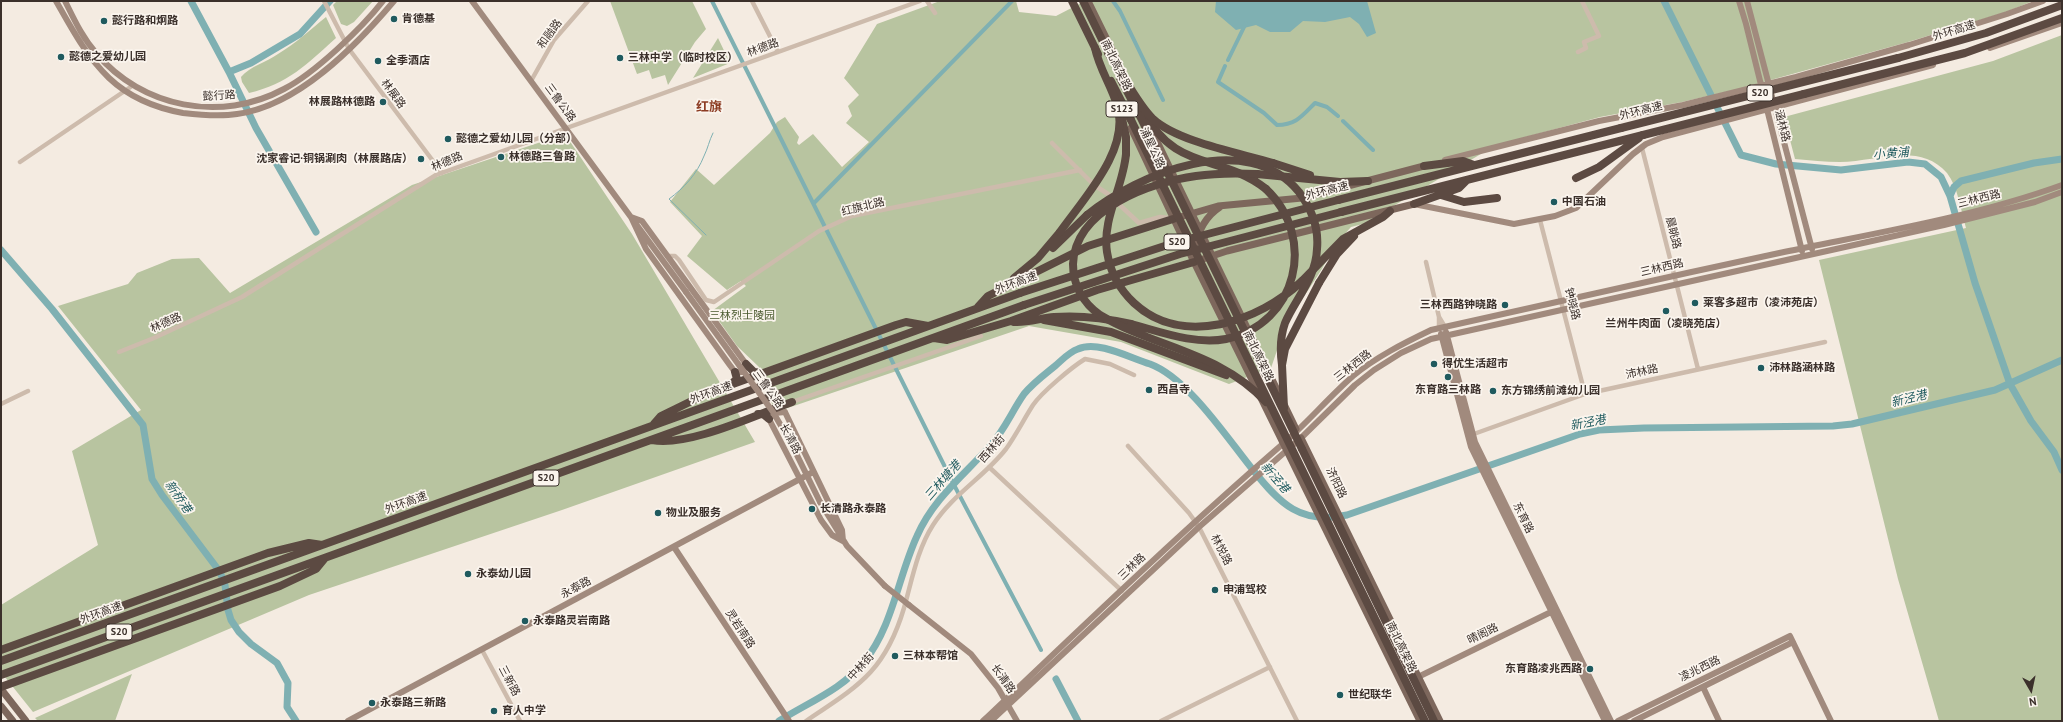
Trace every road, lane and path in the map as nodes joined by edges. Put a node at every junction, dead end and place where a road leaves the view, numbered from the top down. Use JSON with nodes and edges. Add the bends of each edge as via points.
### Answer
{"nodes":[{"id":1,"x":65,"y":1,"type":"edge"},
{"id":2,"x":324,"y":1,"type":"edge"},
{"id":3,"x":383,"y":1,"type":"edge"},
{"id":4,"x":394,"y":1,"type":"edge"},
{"id":5,"x":472,"y":1,"type":"edge"},
{"id":6,"x":588,"y":1,"type":"edge"},
{"id":7,"x":752,"y":1,"type":"edge"},
{"id":8,"x":920,"y":1,"type":"edge"},
{"id":9,"x":927,"y":1,"type":"edge"},
{"id":10,"x":1068,"y":1,"type":"edge"},
{"id":11,"x":1072,"y":1,"type":"edge"},
{"id":12,"x":1083,"y":1,"type":"edge"},
{"id":13,"x":1088,"y":1,"type":"edge"},
{"id":14,"x":1582,"y":1,"type":"edge"},
{"id":15,"x":1739,"y":1,"type":"edge"},
{"id":16,"x":1747,"y":1,"type":"edge"},
{"id":17,"x":2042,"y":1,"type":"edge"},
{"id":18,"x":57,"y":2,"type":"edge"},
{"id":19,"x":2062,"y":5,"type":"edge"},
{"id":20,"x":934,"y":13,"type":"dead end"},
{"id":21,"x":2062,"y":18,"type":"edge"},
{"id":22,"x":2062,"y":23,"type":"edge"},
{"id":23,"x":345,"y":41,"type":"junction"},
{"id":24,"x":1095,"y":48,"type":"junction"},
{"id":25,"x":349,"y":49,"type":"junction"},
{"id":26,"x":778,"y":52,"type":"junction"},
{"id":27,"x":1578,"y":52,"type":"dead end"},
{"id":28,"x":1108,"y":53,"type":"junction"},
{"id":29,"x":531,"y":81,"type":"junction"},
{"id":30,"x":1769,"y":84,"type":"junction"},
{"id":31,"x":132,"y":86,"type":"junction"},
{"id":32,"x":1761,"y":86,"type":"junction"},
{"id":33,"x":126,"y":90,"type":"junction"},
{"id":34,"x":1136,"y":97,"type":"junction"},
{"id":35,"x":1118,"y":106,"type":"junction"},
{"id":36,"x":1775,"y":107,"type":"junction"},
{"id":37,"x":1767,"y":109,"type":"junction"},
{"id":38,"x":566,"y":128,"type":"junction"},
{"id":39,"x":1052,"y":143,"type":"dead end"},
{"id":40,"x":1625,"y":144,"type":"junction"},
{"id":41,"x":1642,"y":148,"type":"junction"},
{"id":42,"x":20,"y":162,"type":"dead end"},
{"id":43,"x":1475,"y":165,"type":"junction"},
{"id":44,"x":1424,"y":166,"type":"junction"},
{"id":45,"x":1080,"y":170,"type":"junction"},
{"id":46,"x":442,"y":173,"type":"junction"},
{"id":47,"x":1576,"y":178,"type":"dead end"},
{"id":48,"x":1321,"y":180,"type":"junction"},
{"id":49,"x":1468,"y":180,"type":"junction"},
{"id":50,"x":1368,"y":181,"type":"junction"},
{"id":51,"x":2062,"y":185,"type":"edge"},
{"id":52,"x":2062,"y":192,"type":"edge"},
{"id":53,"x":1441,"y":195,"type":"junction"},
{"id":54,"x":1497,"y":198,"type":"dead end"},
{"id":55,"x":1414,"y":204,"type":"junction"},
{"id":56,"x":1222,"y":206,"type":"junction"},
{"id":57,"x":1390,"y":211,"type":"junction"},
{"id":58,"x":1191,"y":212,"type":"junction"},
{"id":59,"x":631,"y":217,"type":"junction"},
{"id":60,"x":1173,"y":219,"type":"junction"},
{"id":61,"x":1540,"y":220,"type":"junction"},
{"id":62,"x":1367,"y":224,"type":"junction"},
{"id":63,"x":1200,"y":230,"type":"junction"},
{"id":64,"x":1812,"y":247,"type":"junction"},
{"id":65,"x":1802,"y":248,"type":"junction"},
{"id":66,"x":1784,"y":252,"type":"junction"},
{"id":67,"x":1814,"y":254,"type":"junction"},
{"id":68,"x":1213,"y":255,"type":"junction"},
{"id":69,"x":669,"y":256,"type":"junction"},
{"id":70,"x":1804,"y":256,"type":"junction"},
{"id":71,"x":1192,"y":258,"type":"junction"},
{"id":72,"x":1786,"y":260,"type":"junction"},
{"id":73,"x":1426,"y":262,"type":"dead end"},
{"id":74,"x":1029,"y":266,"type":"junction"},
{"id":75,"x":1674,"y":275,"type":"junction"},
{"id":76,"x":1676,"y":284,"type":"junction"},
{"id":77,"x":1000,"y":290,"type":"junction"},
{"id":78,"x":1560,"y":301,"type":"junction"},
{"id":79,"x":978,"y":308,"type":"junction"},
{"id":80,"x":1563,"y":309,"type":"junction"},
{"id":81,"x":1044,"y":320,"type":"junction"},
{"id":82,"x":1011,"y":321,"type":"junction"},
{"id":83,"x":929,"y":326,"type":"junction"},
{"id":84,"x":1442,"y":328,"type":"junction"},
{"id":85,"x":981,"y":336,"type":"dead end"},
{"id":86,"x":1444,"y":336,"type":"junction"},
{"id":87,"x":933,"y":338,"type":"junction"},
{"id":88,"x":1825,"y":342,"type":"dead end"},
{"id":89,"x":119,"y":352,"type":"dead end"},
{"id":90,"x":746,"y":364,"type":"junction"},
{"id":91,"x":1282,"y":365,"type":"junction"},
{"id":92,"x":1698,"y":369,"type":"junction"},
{"id":93,"x":735,"y":372,"type":"junction"},
{"id":94,"x":764,"y":373,"type":"junction"},
{"id":95,"x":1134,"y":375,"type":"dead end"},
{"id":96,"x":730,"y":385,"type":"junction"},
{"id":97,"x":28,"y":391,"type":"dead end"},
{"id":98,"x":1585,"y":394,"type":"junction"},
{"id":99,"x":1259,"y":395,"type":"junction"},
{"id":100,"x":792,"y":402,"type":"junction"},
{"id":101,"x":1,"y":404,"type":"edge"},
{"id":102,"x":785,"y":412,"type":"junction"},
{"id":103,"x":1274,"y":412,"type":"junction"},
{"id":104,"x":758,"y":414,"type":"junction"},
{"id":105,"x":1285,"y":414,"type":"junction"},
{"id":106,"x":768,"y":419,"type":"junction"},
{"id":107,"x":653,"y":426,"type":"junction"},
{"id":108,"x":1297,"y":430,"type":"junction"},
{"id":109,"x":1470,"y":435,"type":"junction"},
{"id":110,"x":1301,"y":438,"type":"junction"},
{"id":111,"x":651,"y":440,"type":"junction"},
{"id":112,"x":1128,"y":446,"type":"dead end"},
{"id":113,"x":1285,"y":446,"type":"junction"},
{"id":114,"x":989,"y":467,"type":"junction"},
{"id":115,"x":813,"y":472,"type":"junction"},
{"id":116,"x":800,"y":479,"type":"junction"},
{"id":117,"x":820,"y":502,"type":"joint"},
{"id":118,"x":1197,"y":524,"type":"junction"},
{"id":119,"x":843,"y":541,"type":"junction"},
{"id":120,"x":322,"y":545,"type":"junction"},
{"id":121,"x":674,"y":547,"type":"junction"},
{"id":122,"x":326,"y":557,"type":"junction"},
{"id":123,"x":1122,"y":591,"type":"junction"},
{"id":124,"x":907,"y":605,"type":"junction"},
{"id":125,"x":1554,"y":611,"type":"junction"},
{"id":126,"x":1,"y":650,"type":"edge"},
{"id":127,"x":482,"y":650,"type":"junction"},
{"id":128,"x":1053,"y":660,"type":"junction"},
{"id":129,"x":1,"y":661,"type":"edge"},
{"id":130,"x":1270,"y":667,"type":"junction"},
{"id":131,"x":1044,"y":669,"type":"junction"},
{"id":132,"x":1,"y":675,"type":"edge"},
{"id":133,"x":1418,"y":677,"type":"junction"},
{"id":134,"x":1701,"y":684,"type":"junction"},
{"id":135,"x":1,"y":688,"type":"edge"},
{"id":136,"x":1005,"y":700,"type":"junction"},
{"id":137,"x":1009,"y":705,"type":"junction"},
{"id":138,"x":1,"y":706,"type":"edge"},
{"id":139,"x":13,"y":721,"type":"edge"},
{"id":140,"x":26,"y":721,"type":"edge"},
{"id":141,"x":348,"y":721,"type":"edge"},
{"id":142,"x":520,"y":721,"type":"edge"},
{"id":143,"x":789,"y":721,"type":"edge"},
{"id":144,"x":806,"y":721,"type":"edge"},
{"id":145,"x":982,"y":721,"type":"edge"},
{"id":146,"x":991,"y":721,"type":"edge"},
{"id":147,"x":1017,"y":721,"type":"edge"},
{"id":148,"x":1161,"y":721,"type":"edge"},
{"id":149,"x":1297,"y":721,"type":"edge"},
{"id":150,"x":1420,"y":721,"type":"edge"},
{"id":151,"x":1425,"y":721,"type":"edge"},
{"id":152,"x":1434,"y":721,"type":"edge"},
{"id":153,"x":1440,"y":721,"type":"edge"},
{"id":154,"x":1605,"y":721,"type":"edge"},
{"id":155,"x":1611,"y":721,"type":"edge"},
{"id":156,"x":1618,"y":721,"type":"edge"},
{"id":157,"x":1634,"y":721,"type":"edge"},
{"id":158,"x":1719,"y":721,"type":"edge"},
{"id":159,"x":1831,"y":721,"type":"edge"}],
"edges":[{"from":1,"to":18,"type":"street"},
{"from":1,"to":31,"type":"street","name":"懿行路","via":[[95,52]]},
{"from":2,"to":23,"type":"street","name":"林展路"},
{"from":3,"to":23,"type":"street","name":"懿行路"},
{"from":4,"to":25,"type":"street"},
{"from":5,"to":29,"type":"street","name":"三鲁公路"},
{"from":6,"to":29,"type":"street","name":"和融路","via":[[554,40]]},
{"from":7,"to":26,"type":"street"},
{"from":8,"to":26,"type":"street","name":"林德路"},
{"from":9,"to":20,"type":"street"},
{"from":10,"to":60,"type":"main road","name":"浦星公路","number":"S123"},
{"from":11,"to":24,"type":"highway","name":"南北高架路"},
{"from":12,"to":28,"type":"highway","name":"南北高架路"},
{"from":13,"to":58,"type":"main road","name":"浦星公路","number":"S123"},
{"from":14,"to":27,"type":"street","via":[[1599,36],[1584,42],[1586,48]]},
{"from":15,"to":32,"type":"street","name":"涵林路"},
{"from":16,"to":30,"type":"street","name":"涵林路"},
{"from":17,"to":30,"type":"street","via":[[1909,45]]},
{"from":18,"to":33,"type":"street","name":"懿行路","via":[[80,44],[110,79]]},
{"from":19,"to":43,"type":"highway","name":"外环高速","number":"S20","bridge":true,"via":[[2010,25],[1937,47]]},
{"from":21,"to":40,"type":"highway","number":"S20","bridge":true,"via":[[2008,39],[1941,60],[1643,135]]},
{"from":22,"to":36,"type":"street","via":[[2016,40],[1909,72]]},
{"from":23,"to":25,"type":"street","name":"林展路"},
{"from":23,"to":31,"type":"street","name":"懿行路","via":[[307,74],[285,89],[261,100],[235,106],[201,108],[175,103]]},
{"from":24,"to":35,"type":"highway","bridge":true,"via":[[1103,75]]},
{"from":24,"to":103,"type":"highway","name":"南北高架路","bridge":true},
{"from":25,"to":33,"type":"street","name":"懿行路","via":[[290,96],[263,108],[237,114],[201,116],[176,111],[154,105]]},
{"from":25,"to":46,"type":"street","name":"林展路"},
{"from":26,"to":38,"type":"street","name":"林德路"},
{"from":28,"to":34,"type":"highway","bridge":true},
{"from":28,"to":105,"type":"highway","name":"南北高架路","bridge":true},
{"from":29,"to":38,"type":"street","name":"三鲁公路"},
{"from":30,"to":32,"type":"street"},
{"from":30,"to":36,"type":"street","name":"涵林路"},
{"from":31,"to":33,"type":"street"},
{"from":32,"to":37,"type":"street","name":"涵林路"},
{"from":32,"to":44,"type":"street","via":[[1683,105],[1599,121]]},
{"from":33,"to":42,"type":"street"},
{"from":34,"to":48,"type":"highway","bridge":true,"via":[[1154,119],[1176,133]]},
{"from":34,"to":81,"type":"highway","bridge":true,"via":[[1152,127],[1172,147],[1190,157],[1244,175],[1271,194],[1284,211],[1295,244],[1295,259],[1289,286],[1279,305],[1264,321],[1239,335],[1218,340],[1196,340],[1089,317],[1058,317]]},
{"from":35,"to":62,"type":"highway","bridge":true,"via":[[1125,129],[1126,154],[1123,175],[1108,220],[1106,243],[1112,271],[1122,290],[1147,313],[1165,321],[1189,326],[1238,320],[1263,310],[1302,281],[1340,242]]},
{"from":35,"to":74,"type":"highway","bridge":true,"via":[[1120,132],[1114,150],[1098,178],[1060,232]]},
{"from":36,"to":37,"type":"street"},
{"from":36,"to":64,"type":"street","name":"涵林路"},
{"from":37,"to":41,"type":"street","via":[[1663,137]]},
{"from":37,"to":65,"type":"street","name":"涵林路"},
{"from":38,"to":46,"type":"street","name":"林德路"},
{"from":38,"to":59,"type":"street","name":"三鲁公路"},
{"from":39,"to":45,"type":"street"},
{"from":40,"to":47,"type":"highway","via":[[1599,167]]},
{"from":40,"to":49,"type":"highway","number":"S20"},
{"from":41,"to":61,"type":"street","via":[[1576,208]]},
{"from":41,"to":75,"type":"street","name":"晨眺路"},
{"from":43,"to":44,"type":"highway","via":[[1462,161]]},
{"from":43,"to":79,"type":"highway","name":"外环高速","number":"S20","bridge":true,"via":[[1170,244]]},
{"from":44,"to":50,"type":"main road"},
{"from":45,"to":60,"type":"street","via":[[1139,223],[1160,217]]},
{"from":45,"to":69,"type":"street","name":"红旗北路","via":[[852,216],[819,231],[714,302],[706,300],[679,260]]},
{"from":46,"to":89,"type":"street","name":"林德路","via":[[242,297]]},
{"from":48,"to":50,"type":"highway"},
{"from":48,"to":99,"type":"highway","bridge":true,"via":[[1256,174],[1214,174],[1184,178],[1154,186],[1102,213],[1090,224],[1077,244],[1073,263],[1075,279],[1091,308],[1100,315],[1214,363],[1245,382]]},
{"from":49,"to":53,"type":"highway","via":[[1459,188]]},
{"from":49,"to":87,"type":"highway","number":"S20","bridge":true,"via":[[1180,254]]},
{"from":50,"to":56,"type":"main road","via":[[1292,200]]},
{"from":51,"to":64,"type":"street","name":"三林西路","via":[[2034,196]]},
{"from":52,"to":67,"type":"street","name":"三林西路","via":[[1970,219]]},
{"from":53,"to":54,"type":"highway","via":[[1464,202]]},
{"from":53,"to":55,"type":"highway"},
{"from":55,"to":57,"type":"main road"},
{"from":55,"to":61,"type":"street","via":[[1505,223],[1521,224]]},
{"from":56,"to":58,"type":"main road"},
{"from":56,"to":63,"type":"main road","via":[[1210,214]]},
{"from":57,"to":62,"type":"highway"},
{"from":57,"to":68,"type":"main road"},
{"from":58,"to":60,"type":"main road"},
{"from":58,"to":63,"type":"main road","name":"浦星公路","number":"S123"},
{"from":59,"to":69,"type":"street","name":"三鲁公路","via":[[642,221]]},
{"from":59,"to":93,"type":"street","name":"三鲁公路","via":[[646,249]]},
{"from":59,"to":117,"type":"street","name":"三鲁公路","bridge":true,"via":[[772,412],[791,443]]},
{"from":60,"to":71,"type":"main road","name":"浦星公路","number":"S123"},
{"from":60,"to":77,"type":"highway","via":[[1088,246]]},
{"from":61,"to":78,"type":"street","name":"钟晓路"},
{"from":62,"to":91,"type":"highway","bridge":true,"via":[[1337,254],[1319,283],[1292,335]]},
{"from":63,"to":68,"type":"main road","name":"浦星公路","number":"S123"},
{"from":63,"to":71,"type":"main road"},
{"from":64,"to":65,"type":"street","name":"三林西路"},
{"from":64,"to":67,"type":"street","name":"涵林路"},
{"from":65,"to":66,"type":"street","name":"三林西路"},
{"from":65,"to":70,"type":"street","name":"涵林路"},
{"from":66,"to":72,"type":"street"},
{"from":66,"to":75,"type":"street","name":"三林西路"},
{"from":67,"to":70,"type":"street","name":"三林西路"},
{"from":68,"to":71,"type":"main road"},
{"from":68,"to":108,"type":"main road","name":"济阳路"},
{"from":69,"to":90,"type":"street","name":"三鲁公路"},
{"from":70,"to":72,"type":"street","name":"三林西路"},
{"from":71,"to":82,"type":"highway"},
{"from":71,"to":113,"type":"main road"},
{"from":72,"to":76,"type":"street","name":"三林西路"},
{"from":73,"to":84,"type":"street","name":"东育路"},
{"from":74,"to":77,"type":"highway"},
{"from":74,"to":91,"type":"highway","bridge":true,"via":[[1037,264],[1087,215],[1110,198],[1166,171],[1198,163],[1225,161],[1265,168],[1285,179],[1298,191],[1315,225],[1317,249],[1312,274],[1285,324],[1280,350]]},
{"from":75,"to":76,"type":"street","name":"晨眺路"},
{"from":75,"to":78,"type":"street","name":"三林西路"},
{"from":76,"to":80,"type":"street","name":"三林西路"},
{"from":76,"to":92,"type":"street","name":"晨眺路"},
{"from":77,"to":79,"type":"highway","via":[[988,296]]},
{"from":78,"to":80,"type":"street","name":"钟晓路"},
{"from":78,"to":84,"type":"street","name":"三林西路"},
{"from":79,"to":83,"type":"highway","name":"外环高速","number":"S20"},
{"from":80,"to":86,"type":"street","name":"三林西路"},
{"from":80,"to":98,"type":"street","name":"钟晓路"},
{"from":81,"to":82,"type":"highway"},
{"from":81,"to":99,"type":"highway","bridge":true,"via":[[1111,332],[1211,368]]},
{"from":82,"to":87,"type":"highway","via":[[946,340]]},
{"from":83,"to":94,"type":"highway","via":[[906,322]]},
{"from":83,"to":107,"type":"highway","name":"外环高速","number":"S20"},
{"from":84,"to":86,"type":"street","name":"东育路"},
{"from":84,"to":108,"type":"street","name":"三林西路","via":[[1431,330],[1372,362],[1338,390]]},
{"from":85,"to":100,"type":"street"},
{"from":86,"to":109,"type":"street","name":"东育路"},
{"from":86,"to":110,"type":"street","name":"三林西路","via":[[1401,353],[1374,370]]},
{"from":87,"to":111,"type":"highway","number":"S20"},
{"from":88,"to":92,"type":"street","name":"沛林路"},
{"from":90,"to":93,"type":"street","name":"三鲁公路","via":[[743,372]]},
{"from":90,"to":94,"type":"highway","via":[[754,372]]},
{"from":91,"to":105,"type":"highway","bridge":true},
{"from":92,"to":98,"type":"street","name":"沛林路"},
{"from":93,"to":96,"type":"highway","via":[[737,379]]},
{"from":94,"to":96,"type":"highway"},
{"from":95,"to":114,"type":"street","name":"西林街","via":[[1110,364],[1084,360],[1038,399],[1011,442]]},
{"from":96,"to":107,"type":"highway","via":[[661,416]]},
{"from":97,"to":101,"type":"street"},
{"from":98,"to":109,"type":"street","name":"沛林路"},
{"from":99,"to":103,"type":"highway","bridge":true},
{"from":100,"to":102,"type":"street","via":[[787,405]]},
{"from":100,"to":104,"type":"highway"},
{"from":102,"to":106,"type":"street","name":"长清路","via":[[775,413]]},
{"from":102,"to":115,"type":"street","name":"长清路"},
{"from":103,"to":151,"type":"highway","name":"南北高架路","bridge":true},
{"from":104,"to":106,"type":"highway"},
{"from":104,"to":111,"type":"highway","via":[[696,436],[664,442]]},
{"from":105,"to":152,"type":"highway","name":"南北高架路","bridge":true},
{"from":106,"to":116,"type":"street","name":"长清路"},
{"from":107,"to":120,"type":"highway","name":"外环高速","number":"S20"},
{"from":108,"to":110,"type":"main road","name":"济阳路"},
{"from":108,"to":113,"type":"street","name":"三林路"},
{"from":109,"to":125,"type":"street","name":"东育路"},
{"from":110,"to":113,"type":"street","name":"三林路"},
{"from":110,"to":133,"type":"main road","name":"济阳路"},
{"from":111,"to":122,"type":"highway","number":"S20"},
{"from":112,"to":118,"type":"street","name":"林悦路"},
{"from":113,"to":118,"type":"street","name":"三林路","via":[[1239,481]]},
{"from":113,"to":118,"type":"street","name":"三林路","via":[[1245,488]]},
{"from":113,"to":150,"type":"main road"},
{"from":114,"to":123,"type":"street"},
{"from":114,"to":124,"type":"street","name":"西林街","via":[[939,517],[927,535],[910,582]]},
{"from":115,"to":116,"type":"street","name":"永泰路"},
{"from":115,"to":119,"type":"street","name":"长清路","via":[[842,530]]},
{"from":116,"to":119,"type":"street","name":"长清路","via":[[821,520],[832,535]]},
{"from":116,"to":121,"type":"street","name":"永泰路"},
{"from":117,"to":119,"type":"street","name":"长清路"},
{"from":118,"to":123,"type":"street","name":"三林路"},
{"from":118,"to":128,"type":"street","name":"三林路"},
{"from":118,"to":130,"type":"street","name":"林悦路"},
{"from":119,"to":124,"type":"street","name":"长清路","bridge":true,"via":[[854,555]]},
{"from":120,"to":126,"type":"highway","via":[[309,543],[288,547]]},
{"from":120,"to":129,"type":"highway","name":"外环高速","number":"S20"},
{"from":121,"to":127,"type":"street","name":"永泰路"},
{"from":121,"to":143,"type":"street","name":"灵岩南路"},
{"from":122,"to":132,"type":"highway","number":"S20"},
{"from":122,"to":135,"type":"highway","via":[[316,569],[304,575]]},
{"from":123,"to":128,"type":"street","name":"三林路"},
{"from":124,"to":136,"type":"street","name":"长清路","via":[[970,654]]},
{"from":124,"to":144,"type":"street","name":"中林街","via":[[891,642],[871,673],[856,687]]},
{"from":125,"to":133,"type":"street","name":"晴阁路"},
{"from":125,"to":154,"type":"street","name":"东育路"},
{"from":125,"to":155,"type":"street","name":"东育路"},
{"from":127,"to":141,"type":"street","name":"永泰路"},
{"from":127,"to":142,"type":"street","name":"三新路"},
{"from":128,"to":131,"type":"street","name":"三林路"},
{"from":130,"to":148,"type":"street"},
{"from":130,"to":149,"type":"street","name":"林悦路"},
{"from":131,"to":136,"type":"street","name":"三林路"},
{"from":131,"to":137,"type":"street","name":"三林路"},
{"from":133,"to":153,"type":"main road","name":"济阳路"},
{"from":134,"to":156,"type":"street","name":"凌兆西路"},
{"from":134,"to":157,"type":"street","name":"凌兆西路"},
{"from":134,"to":158,"type":"street"},
{"from":134,"to":159,"type":"street","name":"凌兆西路","via":[[1791,639]]},
{"from":135,"to":140,"type":"main road"},
{"from":136,"to":137,"type":"street","name":"长清路"},
{"from":136,"to":145,"type":"street","name":"三林路"},
{"from":137,"to":146,"type":"street","name":"三林路"},
{"from":137,"to":147,"type":"street","name":"长清路"},
{"from":138,"to":139,"type":"main road"}]}
